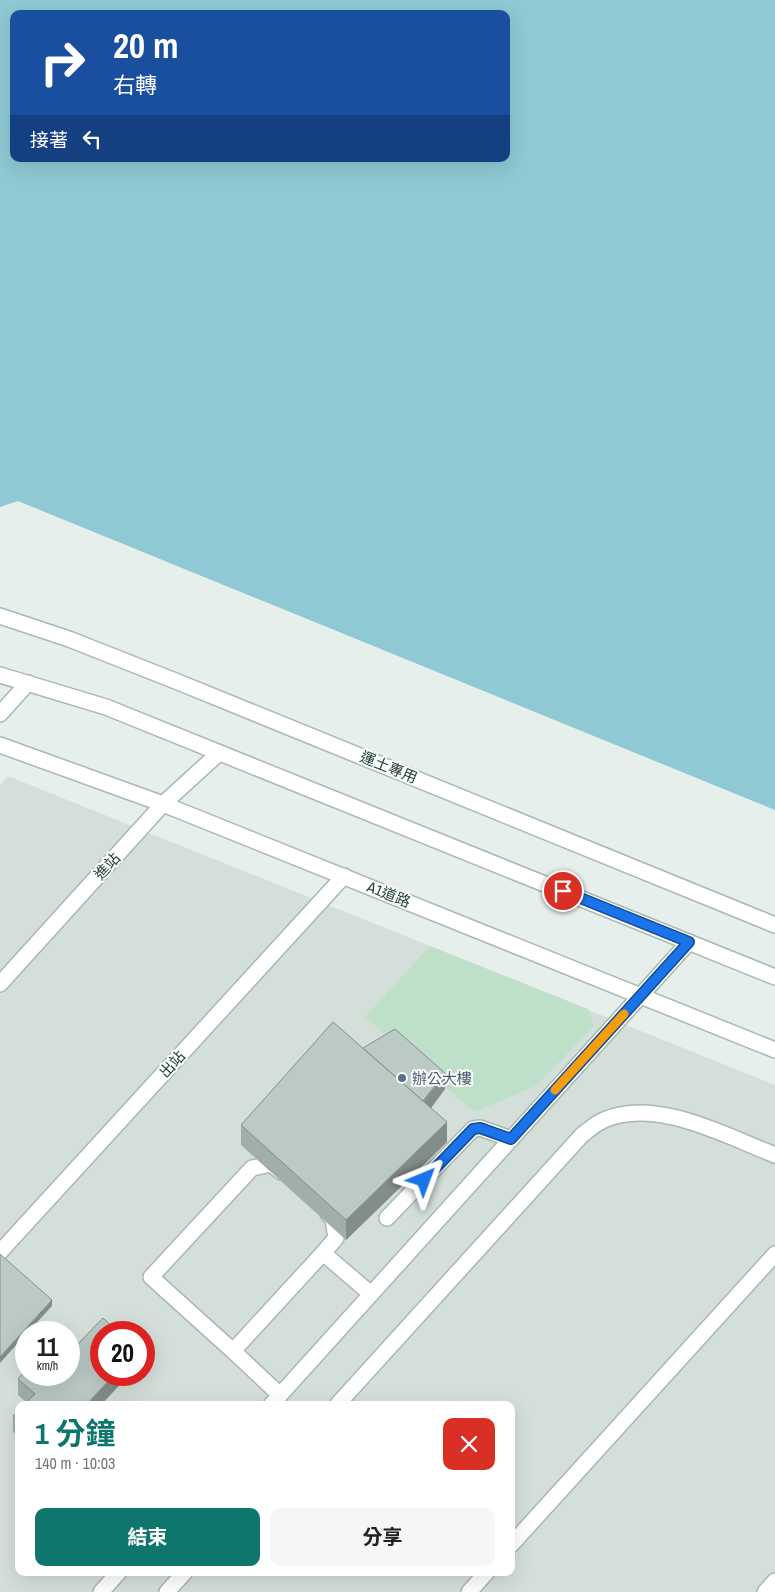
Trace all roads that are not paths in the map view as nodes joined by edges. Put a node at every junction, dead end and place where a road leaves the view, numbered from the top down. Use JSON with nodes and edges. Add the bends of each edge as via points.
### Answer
{"nodes":[{"id":1,"x":0,"y":616,"type":"edge"},
{"id":2,"x":0,"y":675,"type":"edge"},
{"id":3,"x":28,"y":683,"type":"junction"},
{"id":4,"x":0,"y":714,"type":"edge"},
{"id":5,"x":0,"y":745,"type":"edge"},
{"id":6,"x":219,"y":753,"type":"junction"},
{"id":7,"x":163,"y":804,"type":"junction"},
{"id":8,"x":344,"y":876,"type":"junction"},
{"id":9,"x":775,"y":924,"type":"edge"},
{"id":10,"x":689,"y":942,"type":"junction"},
{"id":11,"x":775,"y":977,"type":"edge"},
{"id":12,"x":0,"y":984,"type":"edge"},
{"id":13,"x":641,"y":996,"type":"junction"},
{"id":14,"x":775,"y":1050,"type":"edge"},
{"id":15,"x":511,"y":1139,"type":"junction"},
{"id":16,"x":775,"y":1155,"type":"edge"},
{"id":17,"x":292,"y":1182,"type":"edge"},
{"id":18,"x":319,"y":1207,"type":"edge"},
{"id":19,"x":387,"y":1218,"type":"dead end"},
{"id":20,"x":0,"y":1252,"type":"edge"},
{"id":21,"x":324,"y":1253,"type":"junction"},
{"id":22,"x":775,"y":1254,"type":"edge"},
{"id":23,"x":371,"y":1294,"type":"junction"},
{"id":24,"x":232,"y":1351,"type":"junction"},
{"id":25,"x":275,"y":1400,"type":"edge"},
{"id":26,"x":341,"y":1401,"type":"edge"},
{"id":27,"x":515,"y":1541,"type":"edge"},
{"id":28,"x":115,"y":1576,"type":"edge"},
{"id":29,"x":181,"y":1576,"type":"edge"},
{"id":30,"x":483,"y":1576,"type":"edge"},
{"id":31,"x":775,"y":1580,"type":"edge"},
{"id":32,"x":101,"y":1592,"type":"edge"},
{"id":33,"x":167,"y":1592,"type":"edge"},
{"id":34,"x":469,"y":1592,"type":"edge"},
{"id":35,"x":765,"y":1592,"type":"edge"}],
"edges":[{"from":1,"to":9,"type":"lane","name":"運土專用","via":[[187,685]]},
{"from":2,"to":3,"type":"lane"},
{"from":3,"to":4,"type":"lane"},
{"from":3,"to":6,"type":"lane","via":[[106,707]]},
{"from":5,"to":7,"type":"lane","name":"A1道路"},
{"from":6,"to":7,"type":"lane","name":"進站"},
{"from":6,"to":10,"type":"lane"},
{"from":7,"to":8,"type":"lane","name":"A1道路"},
{"from":7,"to":12,"type":"lane","name":"進站"},
{"from":8,"to":13,"type":"lane","name":"A1道路"},
{"from":8,"to":20,"type":"lane","name":"出站"},
{"from":10,"to":11,"type":"lane"},
{"from":10,"to":13,"type":"lane"},
{"from":13,"to":14,"type":"lane","name":"A1道路"},
{"from":13,"to":15,"type":"lane"},
{"from":15,"to":19,"type":"lane","via":[[480,1128],[473,1129]]},
{"from":15,"to":23,"type":"lane"},
{"from":16,"to":26,"type":"lane","via":[[686,1121],[655,1113],[627,1113],[604,1120],[582,1135]]},
{"from":17,"to":24,"type":"lane","via":[[271,1164],[252,1168],[151,1277]]},
{"from":18,"to":21,"type":"lane","via":[[333,1219],[336,1238]]},
{"from":21,"to":23,"type":"lane"},
{"from":21,"to":24,"type":"lane"},
{"from":22,"to":27,"type":"lane"},
{"from":23,"to":25,"type":"lane"},
{"from":24,"to":25,"type":"lane"},
{"from":28,"to":32,"type":"lane"},
{"from":29,"to":33,"type":"lane"},
{"from":30,"to":34,"type":"lane"},
{"from":31,"to":35,"type":"lane"}]}
